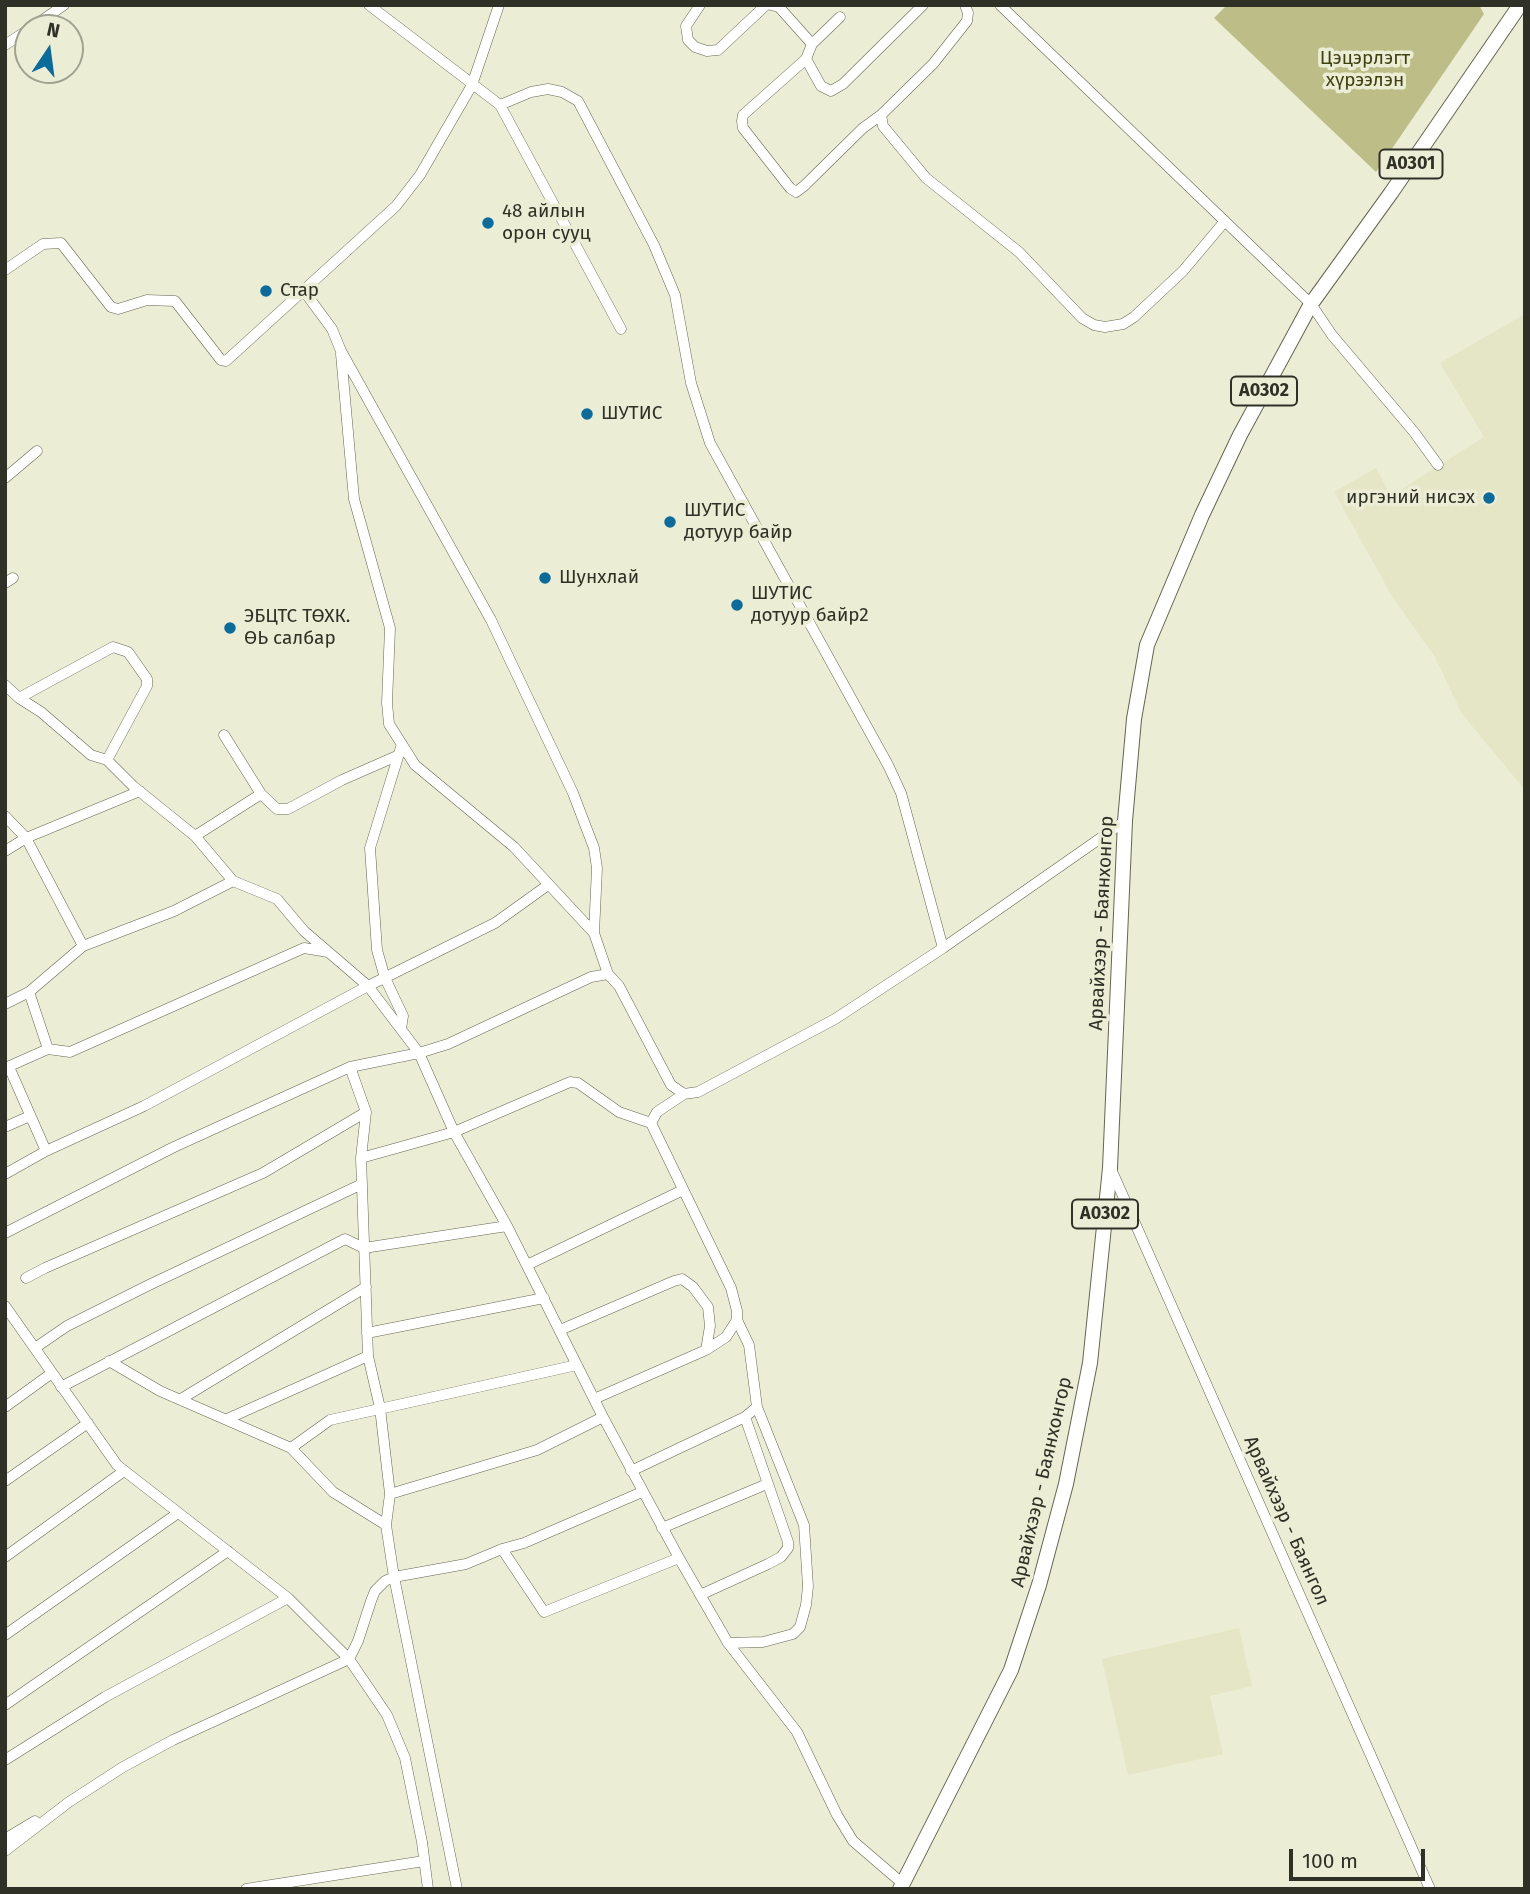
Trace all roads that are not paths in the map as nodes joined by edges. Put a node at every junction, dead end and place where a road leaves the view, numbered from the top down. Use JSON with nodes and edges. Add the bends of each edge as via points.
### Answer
{"nodes":[{"id":1,"x":369,"y":5,"type":"edge"},
{"id":2,"x":499,"y":5,"type":"edge"},
{"id":3,"x":700,"y":5,"type":"edge"},
{"id":4,"x":769,"y":5,"type":"edge"},
{"id":5,"x":923,"y":5,"type":"edge"},
{"id":6,"x":965,"y":5,"type":"edge"},
{"id":7,"x":1000,"y":5,"type":"edge"},
{"id":8,"x":1520,"y":5,"type":"edge"},
{"id":9,"x":840,"y":17,"type":"dead end"},
{"id":10,"x":812,"y":44,"type":"junction"},
{"id":11,"x":806,"y":59,"type":"junction"},
{"id":12,"x":472,"y":85,"type":"junction"},
{"id":13,"x":500,"y":105,"type":"junction"},
{"id":14,"x":881,"y":115,"type":"junction"},
{"id":15,"x":1225,"y":221,"type":"junction"},
{"id":16,"x":5,"y":270,"type":"edge"},
{"id":17,"x":304,"y":292,"type":"junction"},
{"id":18,"x":1311,"y":304,"type":"junction"},
{"id":19,"x":621,"y":329,"type":"dead end"},
{"id":20,"x":341,"y":351,"type":"junction"},
{"id":21,"x":37,"y":451,"type":"dead end"},
{"id":22,"x":1438,"y":464,"type":"dead end"},
{"id":23,"x":5,"y":478,"type":"edge"},
{"id":24,"x":5,"y":685,"type":"edge"},
{"id":25,"x":19,"y":698,"type":"junction"},
{"id":26,"x":224,"y":735,"type":"dead end"},
{"id":27,"x":400,"y":750,"type":"junction"},
{"id":28,"x":107,"y":760,"type":"junction"},
{"id":29,"x":140,"y":791,"type":"junction"},
{"id":30,"x":261,"y":794,"type":"junction"},
{"id":31,"x":5,"y":816,"type":"edge"},
{"id":32,"x":1125,"y":821,"type":"junction"},
{"id":33,"x":195,"y":836,"type":"junction"},
{"id":34,"x":26,"y":838,"type":"junction"},
{"id":35,"x":5,"y":851,"type":"edge"},
{"id":36,"x":233,"y":881,"type":"junction"},
{"id":37,"x":548,"y":885,"type":"junction"},
{"id":38,"x":594,"y":933,"type":"junction"},
{"id":39,"x":83,"y":946,"type":"junction"},
{"id":40,"x":943,"y":948,"type":"junction"},
{"id":41,"x":328,"y":952,"type":"junction"},
{"id":42,"x":608,"y":974,"type":"junction"},
{"id":43,"x":385,"y":978,"type":"junction"},
{"id":44,"x":369,"y":986,"type":"junction"},
{"id":45,"x":29,"y":992,"type":"junction"},
{"id":46,"x":5,"y":1004,"type":"edge"},
{"id":47,"x":401,"y":1029,"type":"junction"},
{"id":48,"x":48,"y":1049,"type":"junction"},
{"id":49,"x":419,"y":1053,"type":"junction"},
{"id":50,"x":7,"y":1068,"type":"edge"},
{"id":51,"x":350,"y":1068,"type":"junction"},
{"id":52,"x":684,"y":1094,"type":"junction"},
{"id":53,"x":366,"y":1112,"type":"junction"},
{"id":54,"x":30,"y":1115,"type":"junction"},
{"id":55,"x":651,"y":1123,"type":"junction"},
{"id":56,"x":5,"y":1127,"type":"edge"},
{"id":57,"x":454,"y":1132,"type":"junction"},
{"id":58,"x":46,"y":1151,"type":"junction"},
{"id":59,"x":361,"y":1158,"type":"junction"},
{"id":60,"x":1110,"y":1168,"type":"junction"},
{"id":61,"x":5,"y":1174,"type":"edge"},
{"id":62,"x":362,"y":1184,"type":"junction"},
{"id":63,"x":683,"y":1190,"type":"junction"},
{"id":64,"x":507,"y":1226,"type":"junction"},
{"id":65,"x":5,"y":1233,"type":"edge"},
{"id":66,"x":365,"y":1248,"type":"junction"},
{"id":67,"x":527,"y":1265,"type":"junction"},
{"id":68,"x":26,"y":1278,"type":"dead end"},
{"id":69,"x":366,"y":1287,"type":"junction"},
{"id":70,"x":544,"y":1298,"type":"junction"},
{"id":71,"x":5,"y":1306,"type":"edge"},
{"id":72,"x":737,"y":1320,"type":"junction"},
{"id":73,"x":9,"y":1322,"type":"edge"},
{"id":74,"x":560,"y":1330,"type":"junction"},
{"id":75,"x":368,"y":1333,"type":"junction"},
{"id":76,"x":35,"y":1348,"type":"junction"},
{"id":77,"x":706,"y":1350,"type":"junction"},
{"id":78,"x":368,"y":1356,"type":"junction"},
{"id":79,"x":108,"y":1361,"type":"junction"},
{"id":80,"x":577,"y":1365,"type":"junction"},
{"id":81,"x":52,"y":1373,"type":"junction"},
{"id":82,"x":61,"y":1387,"type":"junction"},
{"id":83,"x":181,"y":1399,"type":"junction"},
{"id":84,"x":594,"y":1399,"type":"junction"},
{"id":85,"x":5,"y":1407,"type":"edge"},
{"id":86,"x":757,"y":1407,"type":"junction"},
{"id":87,"x":380,"y":1408,"type":"junction"},
{"id":88,"x":603,"y":1417,"type":"junction"},
{"id":89,"x":745,"y":1417,"type":"junction"},
{"id":90,"x":227,"y":1419,"type":"junction"},
{"id":91,"x":88,"y":1423,"type":"junction"},
{"id":92,"x":291,"y":1448,"type":"junction"},
{"id":93,"x":124,"y":1471,"type":"junction"},
{"id":94,"x":631,"y":1471,"type":"junction"},
{"id":95,"x":5,"y":1481,"type":"edge"},
{"id":96,"x":767,"y":1484,"type":"junction"},
{"id":97,"x":642,"y":1492,"type":"junction"},
{"id":98,"x":390,"y":1494,"type":"junction"},
{"id":99,"x":178,"y":1513,"type":"junction"},
{"id":100,"x":386,"y":1525,"type":"junction"},
{"id":101,"x":662,"y":1528,"type":"junction"},
{"id":102,"x":502,"y":1549,"type":"junction"},
{"id":103,"x":228,"y":1552,"type":"junction"},
{"id":104,"x":5,"y":1557,"type":"edge"},
{"id":105,"x":679,"y":1558,"type":"junction"},
{"id":106,"x":394,"y":1577,"type":"junction"},
{"id":107,"x":700,"y":1595,"type":"junction"},
{"id":108,"x":288,"y":1598,"type":"junction"},
{"id":109,"x":5,"y":1634,"type":"edge"},
{"id":110,"x":729,"y":1643,"type":"junction"},
{"id":111,"x":349,"y":1659,"type":"junction"},
{"id":112,"x":5,"y":1705,"type":"edge"},
{"id":113,"x":5,"y":1760,"type":"edge"},
{"id":114,"x":69,"y":1802,"type":"junction"},
{"id":115,"x":5,"y":1839,"type":"edge"},
{"id":116,"x":5,"y":1851,"type":"edge"},
{"id":117,"x":424,"y":1861,"type":"junction"},
{"id":118,"x":901,"y":1886,"type":"edge"},
{"id":119,"x":246,"y":1889,"type":"edge"},
{"id":120,"x":428,"y":1889,"type":"edge"},
{"id":121,"x":457,"y":1889,"type":"edge"},
{"id":122,"x":1430,"y":1889,"type":"edge"}],
"edges":[{"from":1,"to":12,"type":"street"},
{"from":2,"to":12,"type":"street"},
{"from":3,"to":4,"type":"street","via":[[686,26],[688,40],[707,51],[718,50]]},
{"from":4,"to":10,"type":"street","via":[[779,7]]},
{"from":5,"to":11,"type":"street","via":[[834,91],[821,86]]},
{"from":6,"to":14,"type":"street","via":[[967,20],[933,64]]},
{"from":7,"to":15,"type":"street"},
{"from":8,"to":18,"type":"highway","name":"Арвайхээр - Баянхонгор","number":"A0301"},
{"from":9,"to":10,"type":"street"},
{"from":10,"to":11,"type":"street"},
{"from":11,"to":14,"type":"street","via":[[743,114],[742,121],[790,188],[796,192],[804,186]]},
{"from":12,"to":13,"type":"street"},
{"from":12,"to":17,"type":"street","via":[[420,175],[396,206]]},
{"from":13,"to":19,"type":"street"},
{"from":13,"to":40,"type":"street","via":[[548,89],[578,101],[648,233],[675,295],[691,383],[710,443],[901,793]]},
{"from":14,"to":15,"type":"street","via":[[886,132],[926,178],[1018,252],[1094,325],[1123,324],[1134,317],[1183,271]]},
{"from":15,"to":18,"type":"street"},
{"from":16,"to":17,"type":"street","via":[[43,244],[61,243],[111,307],[147,300],[175,301],[224,362]]},
{"from":17,"to":20,"type":"street","via":[[332,329]]},
{"from":18,"to":22,"type":"street"},
{"from":18,"to":32,"type":"highway","name":"Арвайхээр - Баянхонгор","number":"A0302","via":[[1240,435],[1147,645]]},
{"from":20,"to":27,"type":"street","via":[[355,499],[390,628],[387,703],[389,724]]},
{"from":20,"to":38,"type":"street","via":[[491,620],[573,793],[597,868]]},
{"from":21,"to":23,"type":"street"},
{"from":24,"to":25,"type":"street"},
{"from":25,"to":28,"type":"street","via":[[91,755]]},
{"from":25,"to":28,"type":"street","via":[[113,647],[128,652],[147,686]]},
{"from":26,"to":30,"type":"street"},
{"from":27,"to":30,"type":"street","via":[[288,809],[277,809]]},
{"from":27,"to":37,"type":"street","via":[[514,847]]},
{"from":27,"to":43,"type":"street","via":[[370,848],[377,950]]},
{"from":28,"to":29,"type":"street"},
{"from":29,"to":33,"type":"street"},
{"from":29,"to":34,"type":"street"},
{"from":30,"to":33,"type":"street"},
{"from":31,"to":34,"type":"street"},
{"from":32,"to":40,"type":"street"},
{"from":32,"to":60,"type":"highway","name":"Арвайхээр - Баянхонгор","number":"A0302"},
{"from":33,"to":36,"type":"street"},
{"from":34,"to":35,"type":"street"},
{"from":34,"to":39,"type":"street"},
{"from":36,"to":39,"type":"street","via":[[174,911]]},
{"from":36,"to":41,"type":"street","via":[[277,899]]},
{"from":37,"to":38,"type":"street"},
{"from":37,"to":43,"type":"street","via":[[495,923]]},
{"from":38,"to":42,"type":"street"},
{"from":39,"to":45,"type":"street"},
{"from":40,"to":52,"type":"street","via":[[835,1019],[698,1092]]},
{"from":41,"to":44,"type":"street"},
{"from":41,"to":48,"type":"street","via":[[304,948],[70,1052]]},
{"from":42,"to":49,"type":"street"},
{"from":42,"to":52,"type":"street","via":[[619,986],[671,1085]]},
{"from":43,"to":44,"type":"street"},
{"from":43,"to":47,"type":"street","via":[[403,1016]]},
{"from":44,"to":47,"type":"street"},
{"from":44,"to":58,"type":"street","via":[[144,1106]]},
{"from":45,"to":46,"type":"street"},
{"from":45,"to":48,"type":"street"},
{"from":47,"to":49,"type":"street"},
{"from":48,"to":50,"type":"street"},
{"from":49,"to":51,"type":"street"},
{"from":49,"to":57,"type":"street"},
{"from":50,"to":54,"type":"street"},
{"from":51,"to":53,"type":"street"},
{"from":51,"to":65,"type":"street","via":[[174,1147]]},
{"from":52,"to":55,"type":"street","via":[[657,1112]]},
{"from":53,"to":59,"type":"street"},
{"from":53,"to":68,"type":"street","via":[[263,1173]]},
{"from":54,"to":56,"type":"street"},
{"from":54,"to":58,"type":"street"},
{"from":55,"to":57,"type":"street","via":[[619,1112],[570,1082]]},
{"from":55,"to":63,"type":"street"},
{"from":57,"to":59,"type":"street"},
{"from":57,"to":64,"type":"street"},
{"from":58,"to":61,"type":"street"},
{"from":59,"to":62,"type":"street"},
{"from":60,"to":118,"type":"highway","name":"Арвайхээр - Баянхонгор","number":"A0302","via":[[1090,1363],[1040,1586],[1011,1670]]},
{"from":60,"to":122,"type":"street","name":"Арвайхээр - Баянгол"},
{"from":62,"to":66,"type":"street"},
{"from":62,"to":76,"type":"street","via":[[149,1285]]},
{"from":63,"to":67,"type":"street"},
{"from":63,"to":72,"type":"street","via":[[731,1288]]},
{"from":64,"to":66,"type":"street"},
{"from":64,"to":67,"type":"street"},
{"from":66,"to":69,"type":"street"},
{"from":66,"to":79,"type":"street","via":[[345,1239]]},
{"from":67,"to":70,"type":"street"},
{"from":69,"to":75,"type":"street"},
{"from":69,"to":83,"type":"street"},
{"from":70,"to":74,"type":"street"},
{"from":70,"to":75,"type":"street"},
{"from":71,"to":73,"type":"street"},
{"from":72,"to":77,"type":"street","via":[[726,1337]]},
{"from":72,"to":86,"type":"street","via":[[749,1345]]},
{"from":73,"to":76,"type":"street"},
{"from":74,"to":77,"type":"street","via":[[682,1279],[694,1286],[708,1307]]},
{"from":74,"to":80,"type":"street"},
{"from":75,"to":78,"type":"street"},
{"from":76,"to":81,"type":"street"},
{"from":77,"to":84,"type":"street"},
{"from":78,"to":87,"type":"street"},
{"from":78,"to":90,"type":"street"},
{"from":79,"to":82,"type":"street"},
{"from":79,"to":83,"type":"street"},
{"from":80,"to":84,"type":"street"},
{"from":80,"to":87,"type":"street"},
{"from":81,"to":82,"type":"street"},
{"from":81,"to":85,"type":"street"},
{"from":82,"to":91,"type":"street"},
{"from":83,"to":90,"type":"street"},
{"from":84,"to":88,"type":"street"},
{"from":86,"to":89,"type":"street"},
{"from":86,"to":110,"type":"street","via":[[804,1524],[806,1605],[800,1627],[793,1634],[764,1642]]},
{"from":87,"to":92,"type":"street","via":[[330,1420]]},
{"from":87,"to":98,"type":"street"},
{"from":88,"to":94,"type":"street"},
{"from":88,"to":98,"type":"street","via":[[537,1450]]},
{"from":89,"to":94,"type":"street"},
{"from":89,"to":96,"type":"street"},
{"from":90,"to":92,"type":"street"},
{"from":91,"to":93,"type":"street"},
{"from":91,"to":95,"type":"street"},
{"from":92,"to":100,"type":"street","via":[[333,1492]]},
{"from":93,"to":99,"type":"street"},
{"from":93,"to":104,"type":"street"},
{"from":94,"to":97,"type":"street"},
{"from":96,"to":101,"type":"street"},
{"from":96,"to":107,"type":"street","via":[[788,1548],[768,1564]]},
{"from":97,"to":101,"type":"street"},
{"from":97,"to":102,"type":"street"},
{"from":98,"to":100,"type":"street"},
{"from":99,"to":103,"type":"street"},
{"from":99,"to":109,"type":"street"},
{"from":100,"to":106,"type":"street"},
{"from":101,"to":105,"type":"street"},
{"from":102,"to":105,"type":"street","via":[[544,1612]]},
{"from":102,"to":106,"type":"street","via":[[466,1564]]},
{"from":103,"to":108,"type":"street"},
{"from":103,"to":112,"type":"street"},
{"from":105,"to":107,"type":"street"},
{"from":106,"to":111,"type":"street","via":[[375,1591]]},
{"from":106,"to":121,"type":"street"},
{"from":107,"to":110,"type":"street"},
{"from":108,"to":111,"type":"street"},
{"from":108,"to":113,"type":"street","via":[[105,1697]]},
{"from":110,"to":118,"type":"street","via":[[797,1732],[853,1841]]},
{"from":111,"to":114,"type":"street","via":[[173,1740]]},
{"from":111,"to":117,"type":"street","via":[[387,1715],[405,1758]]},
{"from":114,"to":115,"type":"street"},
{"from":114,"to":116,"type":"street"},
{"from":117,"to":119,"type":"street"},
{"from":117,"to":120,"type":"street"}]}
